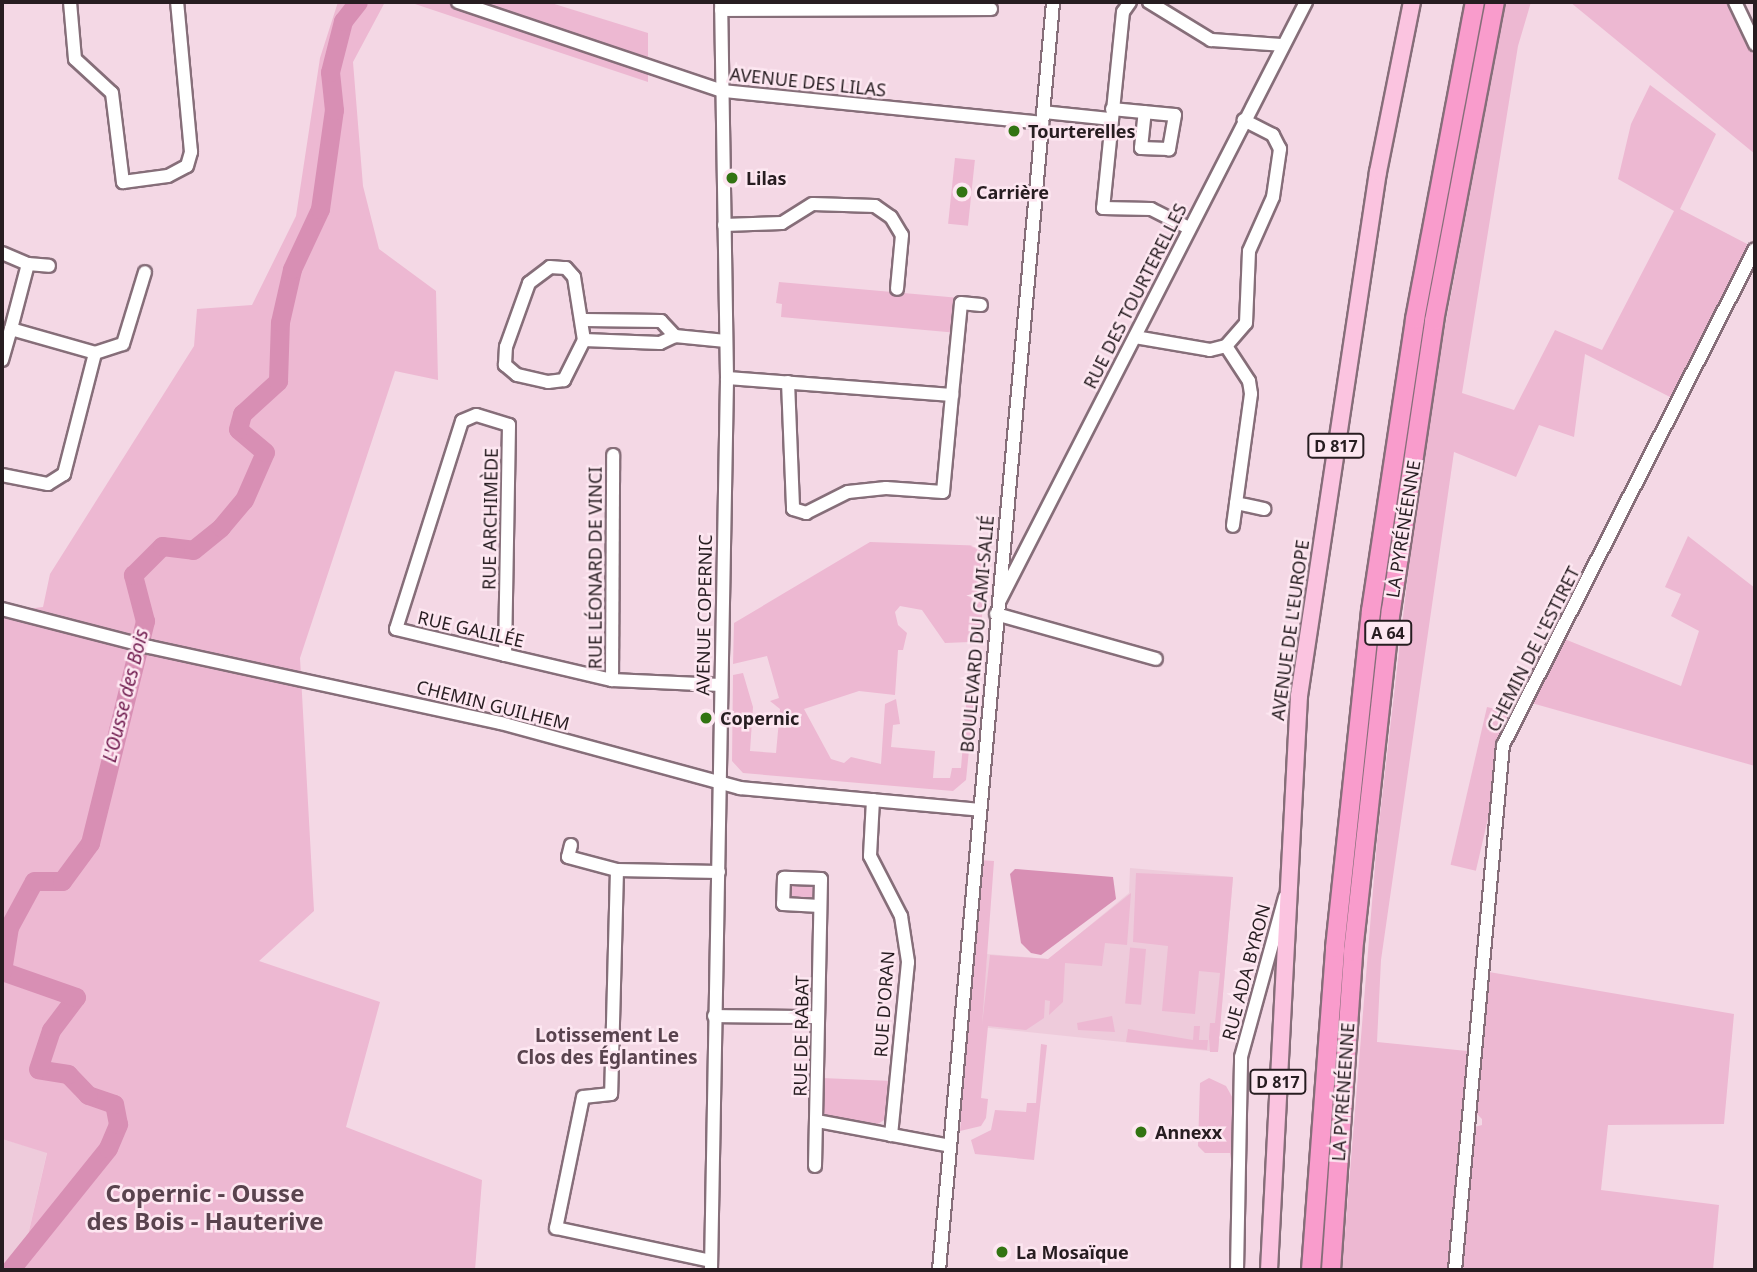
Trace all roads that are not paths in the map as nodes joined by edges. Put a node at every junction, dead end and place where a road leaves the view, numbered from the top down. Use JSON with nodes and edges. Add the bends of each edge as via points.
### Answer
{"nodes":[{"id":1,"x":70,"y":2,"type":"edge"},
{"id":2,"x":177,"y":2,"type":"edge"},
{"id":3,"x":458,"y":2,"type":"edge"},
{"id":4,"x":1053,"y":2,"type":"edge"},
{"id":5,"x":1130,"y":2,"type":"edge"},
{"id":6,"x":1149,"y":2,"type":"edge"},
{"id":7,"x":1306,"y":2,"type":"edge"},
{"id":8,"x":1412,"y":2,"type":"edge"},
{"id":9,"x":1475,"y":2,"type":"edge"},
{"id":10,"x":1495,"y":2,"type":"edge"},
{"id":11,"x":1735,"y":2,"type":"edge"},
{"id":12,"x":721,"y":6,"type":"edge"},
{"id":13,"x":822,"y":6,"type":"edge"},
{"id":14,"x":872,"y":6,"type":"edge"},
{"id":15,"x":969,"y":6,"type":"edge"},
{"id":16,"x":991,"y":9,"type":"dead end"},
{"id":17,"x":1755,"y":44,"type":"edge"},
{"id":18,"x":1282,"y":45,"type":"junction"},
{"id":19,"x":723,"y":91,"type":"junction"},
{"id":20,"x":1145,"y":112,"type":"dead end"},
{"id":21,"x":1112,"y":114,"type":"junction"},
{"id":22,"x":1042,"y":118,"type":"junction"},
{"id":23,"x":1244,"y":120,"type":"junction"},
{"id":24,"x":724,"y":225,"type":"junction"},
{"id":25,"x":1189,"y":228,"type":"junction"},
{"id":26,"x":1755,"y":249,"type":"edge"},
{"id":27,"x":2,"y":253,"type":"edge"},
{"id":28,"x":28,"y":264,"type":"junction"},
{"id":29,"x":48,"y":265,"type":"dead end"},
{"id":30,"x":145,"y":272,"type":"dead end"},
{"id":31,"x":897,"y":289,"type":"dead end"},
{"id":32,"x":981,"y":305,"type":"dead end"},
{"id":33,"x":584,"y":320,"type":"junction"},
{"id":34,"x":11,"y":329,"type":"junction"},
{"id":35,"x":675,"y":336,"type":"junction"},
{"id":36,"x":1136,"y":337,"type":"junction"},
{"id":37,"x":584,"y":340,"type":"junction"},
{"id":38,"x":726,"y":341,"type":"junction"},
{"id":39,"x":1226,"y":346,"type":"junction"},
{"id":40,"x":95,"y":353,"type":"junction"},
{"id":41,"x":2,"y":360,"type":"edge"},
{"id":42,"x":727,"y":378,"type":"junction"},
{"id":43,"x":788,"y":382,"type":"junction"},
{"id":44,"x":952,"y":395,"type":"junction"},
{"id":45,"x":509,"y":425,"type":"joint"},
{"id":46,"x":614,"y":455,"type":"dead end"},
{"id":47,"x":2,"y":475,"type":"edge"},
{"id":48,"x":1236,"y":503,"type":"junction"},
{"id":49,"x":1264,"y":509,"type":"dead end"},
{"id":50,"x":1233,"y":526,"type":"dead end"},
{"id":51,"x":2,"y":609,"type":"edge"},
{"id":52,"x":996,"y":610,"type":"junction"},
{"id":53,"x":505,"y":655,"type":"junction"},
{"id":54,"x":1156,"y":659,"type":"dead end"},
{"id":55,"x":612,"y":680,"type":"junction"},
{"id":56,"x":720,"y":685,"type":"junction"},
{"id":57,"x":719,"y":782,"type":"junction"},
{"id":58,"x":873,"y":800,"type":"junction"},
{"id":59,"x":980,"y":810,"type":"junction"},
{"id":60,"x":571,"y":845,"type":"dead end"},
{"id":61,"x":617,"y":870,"type":"junction"},
{"id":62,"x":719,"y":872,"type":"junction"},
{"id":63,"x":1286,"y":893,"type":"junction"},
{"id":64,"x":820,"y":906,"type":"dead end"},
{"id":65,"x":714,"y":1016,"type":"junction"},
{"id":66,"x":818,"y":1017,"type":"junction"},
{"id":67,"x":817,"y":1121,"type":"junction"},
{"id":68,"x":891,"y":1135,"type":"junction"},
{"id":69,"x":950,"y":1146,"type":"junction"},
{"id":70,"x":815,"y":1166,"type":"dead end"},
{"id":71,"x":711,"y":1266,"type":"edge"},
{"id":72,"x":939,"y":1270,"type":"edge"},
{"id":73,"x":1237,"y":1270,"type":"edge"},
{"id":74,"x":1269,"y":1270,"type":"edge"},
{"id":75,"x":1311,"y":1270,"type":"edge"},
{"id":76,"x":1331,"y":1270,"type":"edge"},
{"id":77,"x":1455,"y":1270,"type":"edge"}],
"edges":[{"from":1,"to":2,"type":"street","via":[[75,59],[112,93],[123,182],[178,173],[187,166],[191,152]]},
{"from":3,"to":19,"type":"street","name":"AVENUE DES LILAS"},
{"from":4,"to":22,"type":"street","name":"BOULEVARD DU CAMI-SALIÉ"},
{"from":5,"to":21,"type":"street","via":[[1123,12]]},
{"from":6,"to":18,"type":"street","via":[[1211,40]]},
{"from":7,"to":18,"type":"street","name":"RUE DES TOURTERELLES"},
{"from":8,"to":63,"type":"main road","name":"AVENUE DE L'EUROPE","number":"D 817","via":[[1378,172],[1307,630],[1294,741]]},
{"from":9,"to":75,"type":"highway","name":"LA PYRÉNÉENNE","number":"A 64","via":[[1415,319],[1371,611],[1335,948]]},
{"from":10,"to":76,"type":"highway","name":"LA PYRÉNÉENNE","number":"A 64","via":[[1434,321],[1391,610],[1353,952]]},
{"from":11,"to":17,"type":"street"},
{"from":12,"to":13,"type":"street"},
{"from":12,"to":19,"type":"street","name":"AVENUE COPERNIC"},
{"from":13,"to":14,"type":"street"},
{"from":14,"to":15,"type":"street"},
{"from":15,"to":16,"type":"street"},
{"from":18,"to":23,"type":"street","name":"RUE DES TOURTERELLES"},
{"from":19,"to":22,"type":"street","name":"AVENUE DES LILAS"},
{"from":19,"to":24,"type":"street","name":"AVENUE COPERNIC"},
{"from":20,"to":21,"type":"street","name":"AVENUE DES LILAS"},
{"from":21,"to":22,"type":"street","name":"AVENUE DES LILAS"},
{"from":21,"to":25,"type":"street","via":[[1103,208],[1151,209]]},
{"from":22,"to":52,"type":"street","name":"BOULEVARD DU CAMI-SALIÉ"},
{"from":23,"to":25,"type":"street","name":"RUE DES TOURTERELLES"},
{"from":23,"to":39,"type":"street","via":[[1273,135],[1280,149],[1273,197],[1249,251],[1246,323]]},
{"from":24,"to":31,"type":"street","via":[[782,223],[813,204],[875,206],[891,217],[902,234]]},
{"from":24,"to":38,"type":"street","name":"AVENUE COPERNIC"},
{"from":25,"to":36,"type":"street","name":"RUE DES TOURTERELLES"},
{"from":26,"to":77,"type":"street","name":"CHEMIN DE L'ESTIRET","via":[[1503,745]]},
{"from":27,"to":28,"type":"street"},
{"from":28,"to":29,"type":"street"},
{"from":28,"to":34,"type":"street"},
{"from":30,"to":40,"type":"street","via":[[123,344]]},
{"from":32,"to":44,"type":"street","via":[[961,303]]},
{"from":33,"to":35,"type":"street","via":[[661,321]]},
{"from":33,"to":37,"type":"street"},
{"from":33,"to":37,"type":"street","via":[[574,277],[566,268],[550,267],[537,273],[517,314],[505,365],[517,375],[548,382],[564,380]]},
{"from":34,"to":40,"type":"street"},
{"from":34,"to":41,"type":"street"},
{"from":35,"to":37,"type":"street","via":[[660,343]]},
{"from":35,"to":38,"type":"street"},
{"from":36,"to":39,"type":"street","via":[[1181,348]]},
{"from":36,"to":52,"type":"street","name":"RUE DES TOURTERELLES"},
{"from":38,"to":42,"type":"street","name":"AVENUE COPERNIC"},
{"from":39,"to":48,"type":"street","via":[[1249,381],[1251,394]]},
{"from":40,"to":47,"type":"street","via":[[64,474],[48,484]]},
{"from":42,"to":43,"type":"street"},
{"from":42,"to":56,"type":"street","name":"AVENUE COPERNIC"},
{"from":43,"to":44,"type":"street"},
{"from":43,"to":44,"type":"street","via":[[793,509],[806,513],[848,492],[886,488],[943,492]]},
{"from":45,"to":53,"type":"street","name":"RUE ARCHIMÈDE"},
{"from":45,"to":53,"type":"street","name":"RUE GALILÉE","via":[[476,415],[462,421],[396,629]]},
{"from":46,"to":55,"type":"street","name":"RUE LÉONARD DE VINCI"},
{"from":48,"to":49,"type":"street"},
{"from":48,"to":50,"type":"street"},
{"from":51,"to":57,"type":"street","name":"CHEMIN GUILHEM","via":[[149,647],[501,723]]},
{"from":52,"to":54,"type":"street"},
{"from":52,"to":59,"type":"street","name":"BOULEVARD DU CAMI-SALIÉ"},
{"from":53,"to":55,"type":"street","name":"RUE GALILÉE"},
{"from":55,"to":56,"type":"street","name":"RUE GALILÉE"},
{"from":56,"to":57,"type":"street","name":"AVENUE COPERNIC"},
{"from":57,"to":58,"type":"street","name":"CHEMIN GUILHEM"},
{"from":57,"to":62,"type":"street","name":"AVENUE COPERNIC"},
{"from":58,"to":59,"type":"street","name":"CHEMIN GUILHEM"},
{"from":58,"to":68,"type":"street","name":"RUE D'ORAN","via":[[870,856],[901,916],[908,962]]},
{"from":59,"to":69,"type":"street","name":"BOULEVARD DU CAMI-SALIÉ"},
{"from":60,"to":61,"type":"street","via":[[568,857]]},
{"from":61,"to":62,"type":"street"},
{"from":61,"to":71,"type":"street","via":[[611,1094],[583,1097],[556,1228]]},
{"from":62,"to":65,"type":"street","name":"AVENUE COPERNIC"},
{"from":63,"to":73,"type":"street","name":"RUE ADA BYRON","via":[[1241,1057]]},
{"from":63,"to":74,"type":"main road","name":"AVENUE DE L'EUROPE","number":"D 817"},
{"from":64,"to":66,"type":"street","name":"RUE DE RABAT"},
{"from":65,"to":66,"type":"street"},
{"from":65,"to":71,"type":"street","name":"AVENUE COPERNIC"},
{"from":66,"to":67,"type":"street","name":"RUE DE RABAT"},
{"from":67,"to":68,"type":"street"},
{"from":67,"to":70,"type":"street","name":"RUE DE RABAT"},
{"from":68,"to":69,"type":"street"},
{"from":69,"to":72,"type":"street","name":"BOULEVARD DU CAMI-SALIÉ"}]}
